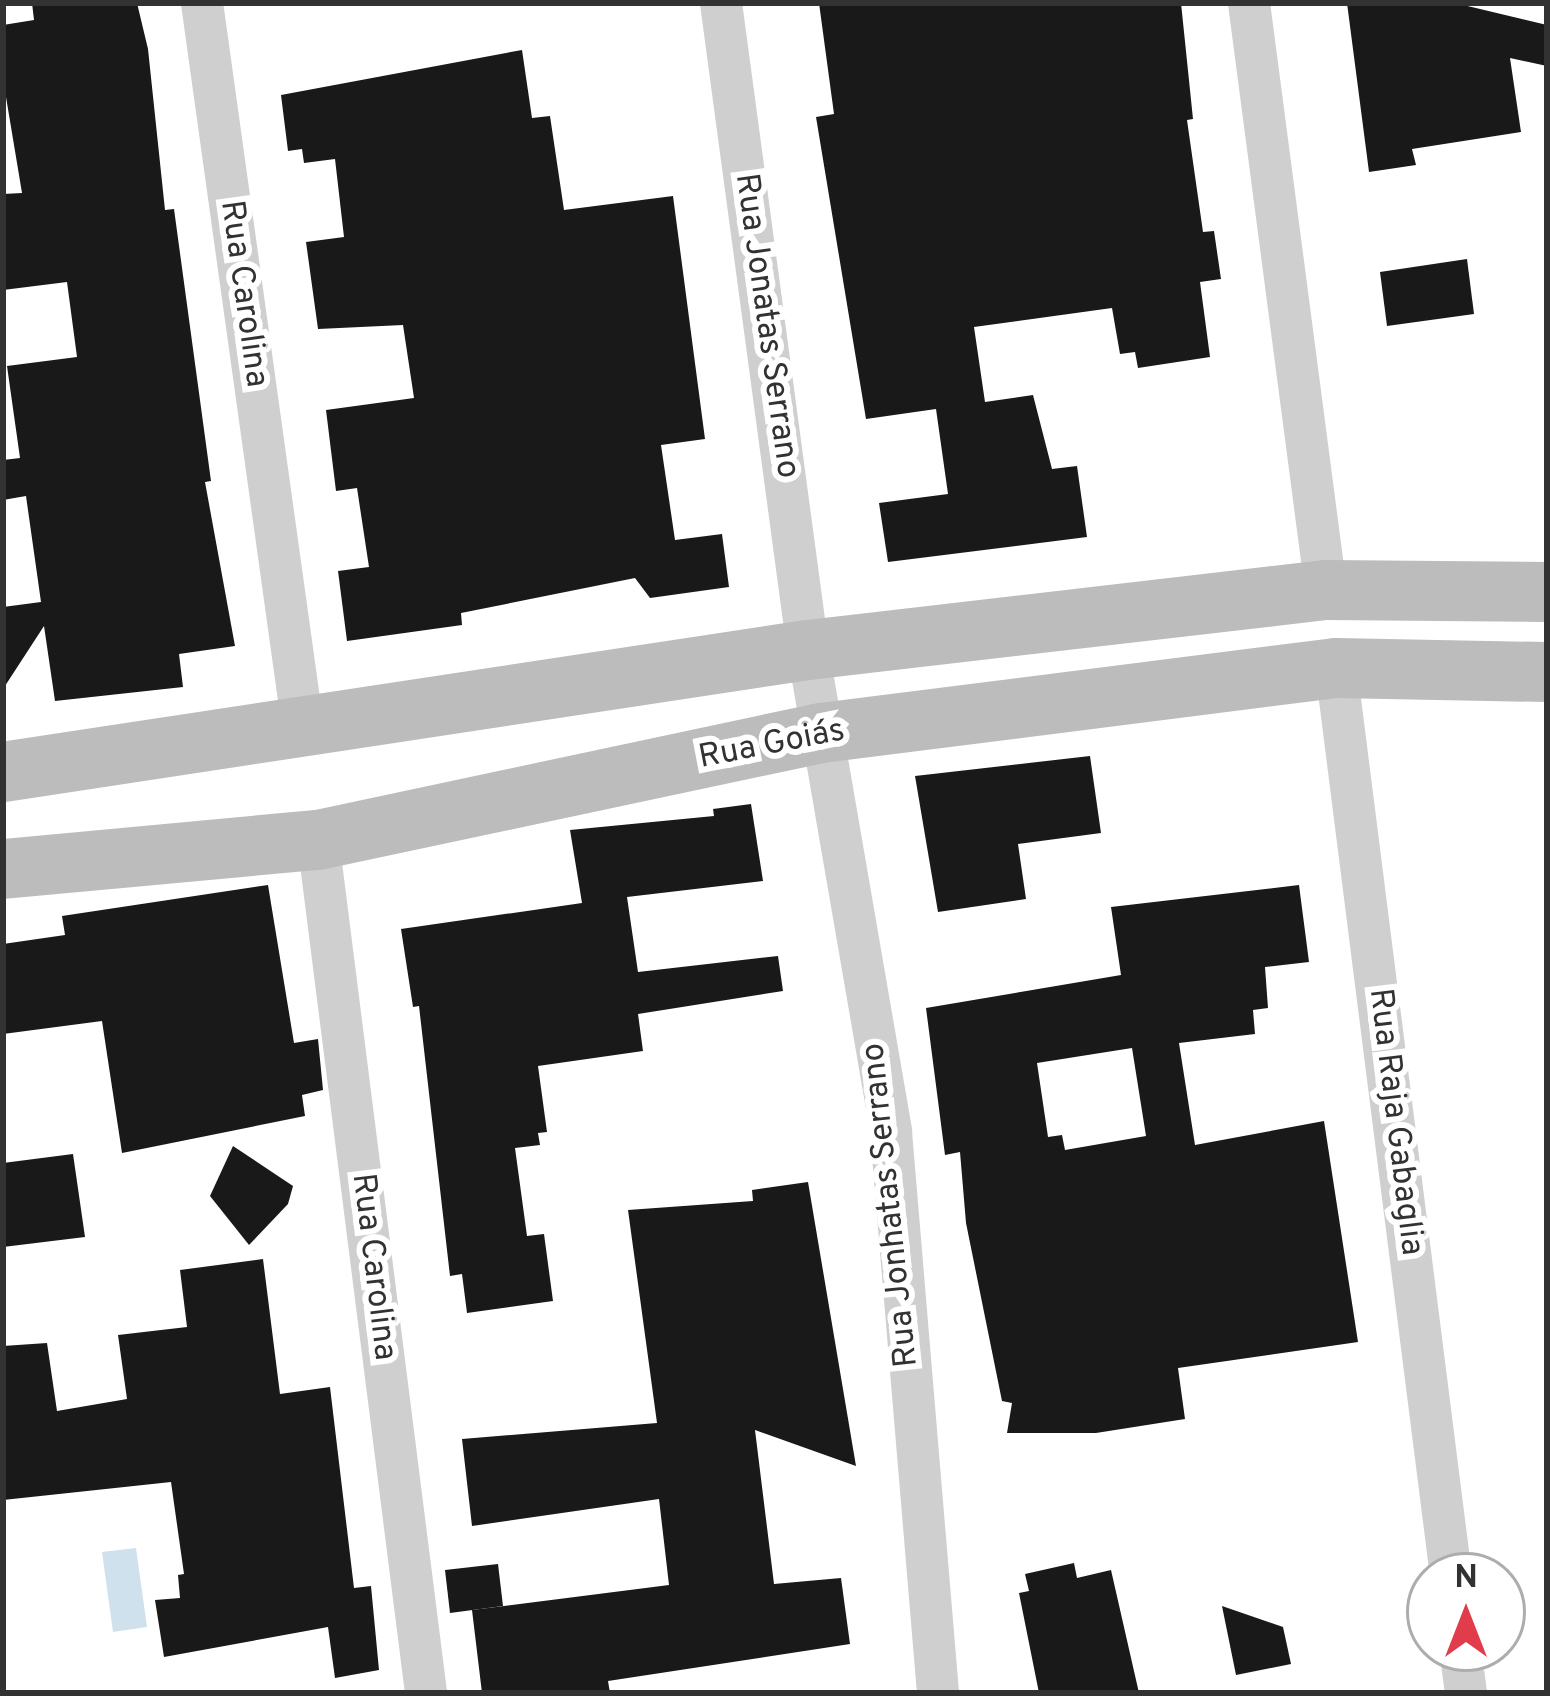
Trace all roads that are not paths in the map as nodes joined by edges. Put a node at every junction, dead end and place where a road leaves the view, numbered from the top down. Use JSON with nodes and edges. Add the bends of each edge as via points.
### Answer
{"nodes":[{"id":1,"x":202,"y":3,"type":"edge"},
{"id":2,"x":721,"y":3,"type":"edge"},
{"id":3,"x":1249,"y":3,"type":"edge"},
{"id":4,"x":1326,"y":590,"type":"junction"},
{"id":5,"x":1547,"y":592,"type":"edge"},
{"id":6,"x":808,"y":650,"type":"junction"},
{"id":7,"x":1336,"y":668,"type":"junction"},
{"id":8,"x":1547,"y":672,"type":"edge"},
{"id":9,"x":303,"y":728,"type":"junction"},
{"id":10,"x":821,"y":734,"type":"junction"},
{"id":11,"x":3,"y":772,"type":"edge"},
{"id":12,"x":318,"y":840,"type":"junction"},
{"id":13,"x":3,"y":869,"type":"edge"},
{"id":14,"x":1448,"y":1552,"type":"edge"},
{"id":15,"x":427,"y":1693,"type":"edge"},
{"id":16,"x":938,"y":1693,"type":"edge"}],
"edges":[{"from":1,"to":9,"type":"street","name":"Rua Carolina"},
{"from":2,"to":6,"type":"street","name":"Rua Jonatas Serrano"},
{"from":3,"to":4,"type":"street"},
{"from":4,"to":5,"type":"main road"},
{"from":4,"to":6,"type":"main road"},
{"from":6,"to":9,"type":"main road"},
{"from":6,"to":10,"type":"street","name":"Rua Jonhatas Serrano"},
{"from":7,"to":8,"type":"main road","name":"Rua Goiás"},
{"from":7,"to":10,"type":"main road","name":"Rua Goiás"},
{"from":7,"to":14,"type":"street","name":"Rua Raja Gabaglia"},
{"from":9,"to":11,"type":"main road"},
{"from":10,"to":12,"type":"main road","name":"Rua Goiás"},
{"from":10,"to":16,"type":"street","name":"Rua Jonhatas Serrano","via":[[891,1132]]},
{"from":12,"to":13,"type":"main road","name":"Rua Goiás"},
{"from":12,"to":15,"type":"street","name":"Rua Carolina"}]}
